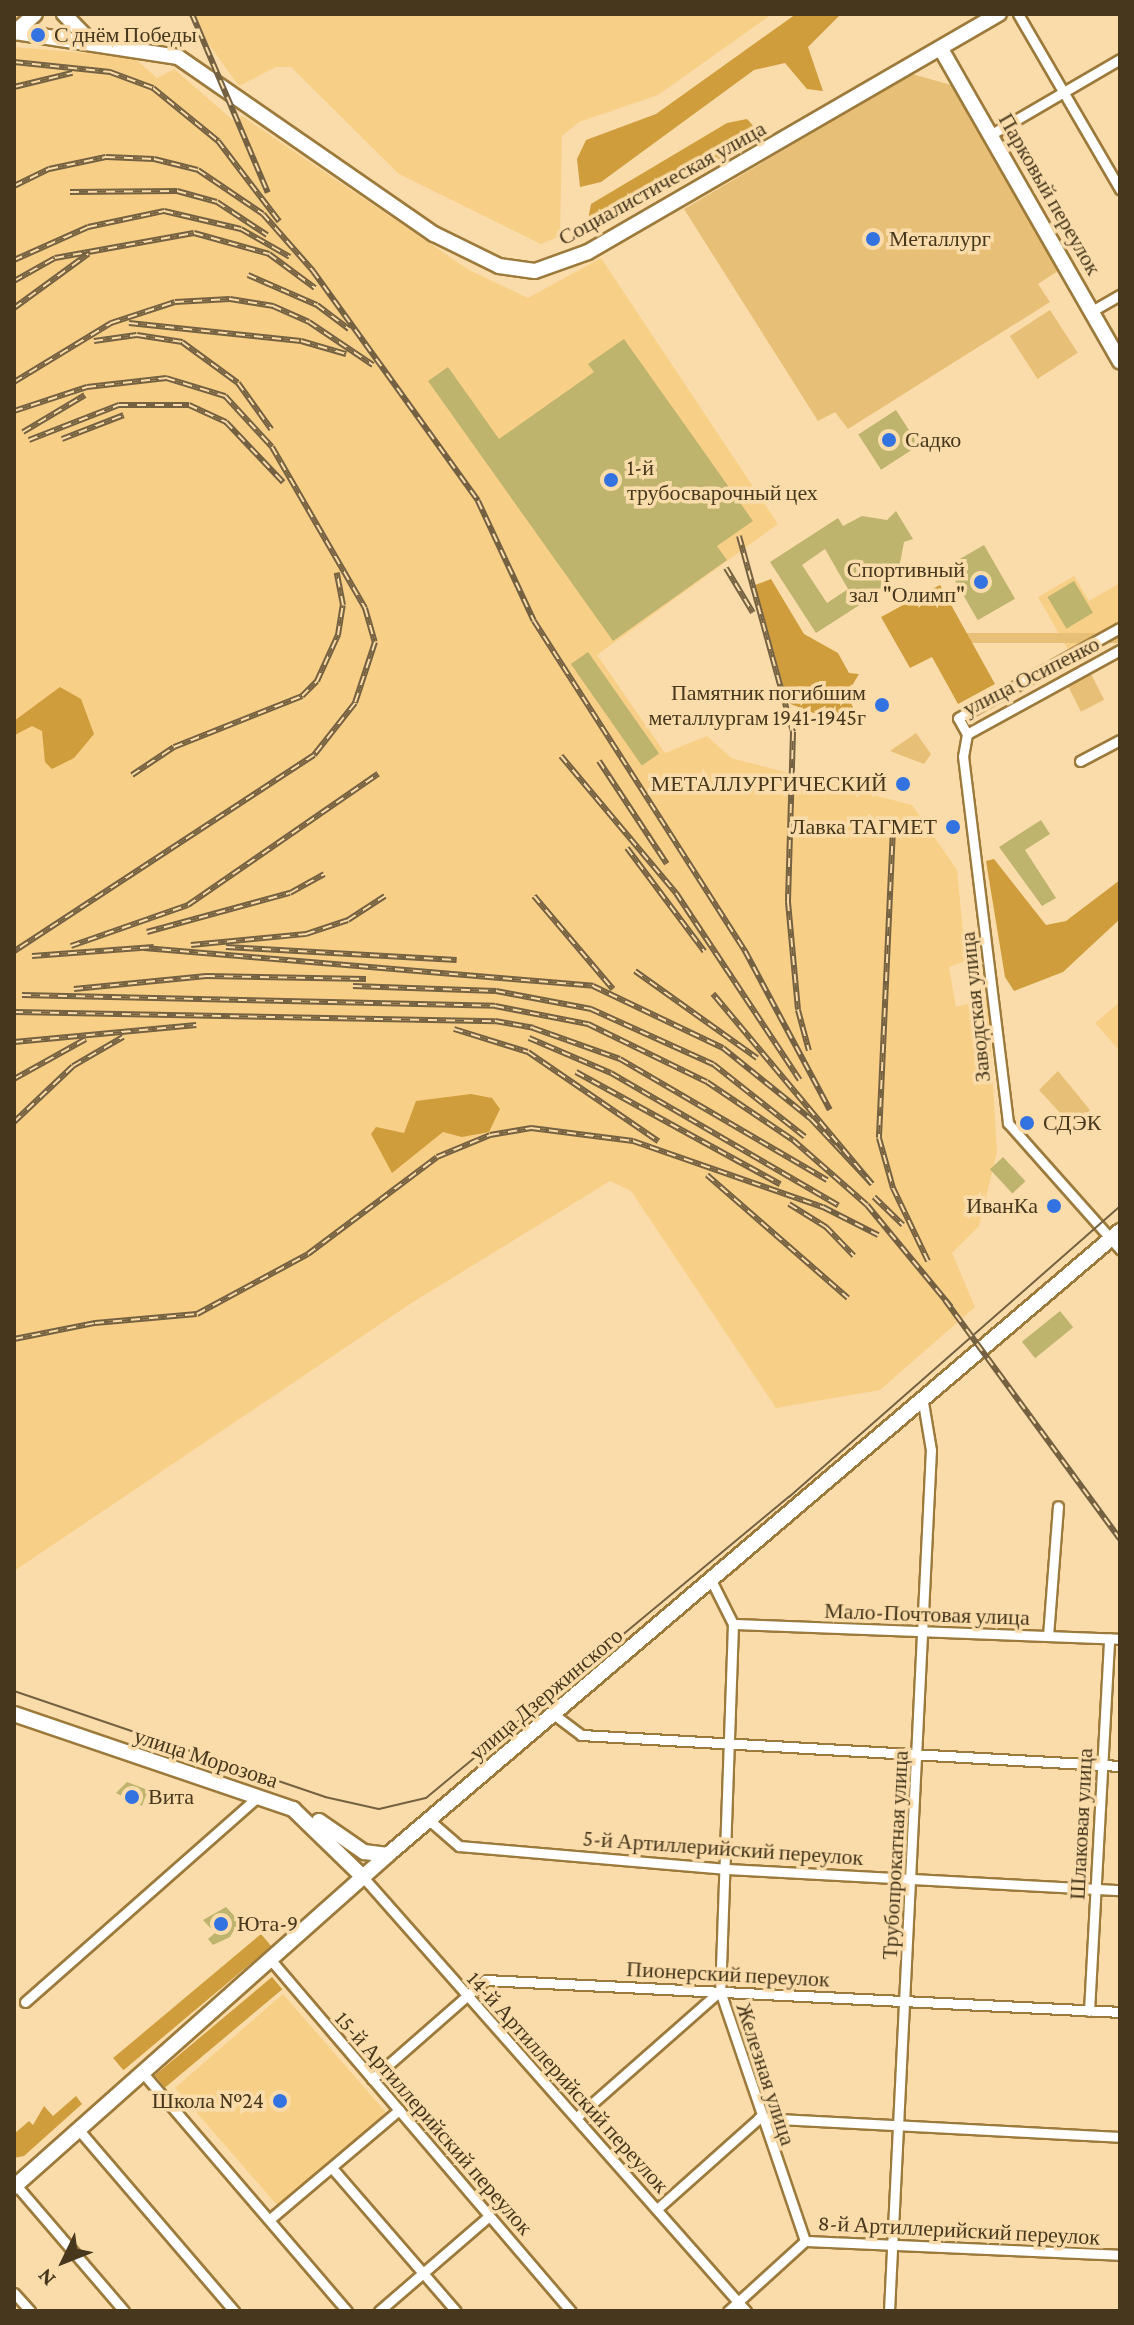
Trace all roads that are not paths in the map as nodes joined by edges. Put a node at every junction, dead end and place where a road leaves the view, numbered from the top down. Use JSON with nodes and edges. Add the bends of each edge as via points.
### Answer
{"nodes":[{"id":1,"x":35,"y":14,"type":"edge"},
{"id":2,"x":64,"y":14,"type":"edge"},
{"id":3,"x":999,"y":14,"type":"edge"},
{"id":4,"x":1018,"y":14,"type":"edge"},
{"id":5,"x":14,"y":32,"type":"edge"},
{"id":6,"x":90,"y":41,"type":"junction"},
{"id":7,"x":941,"y":49,"type":"junction"},
{"id":8,"x":1120,"y":59,"type":"edge"},
{"id":9,"x":1064,"y":92,"type":"junction"},
{"id":10,"x":990,"y":135,"type":"junction"},
{"id":11,"x":1117,"y":176,"type":"edge"},
{"id":12,"x":1120,"y":189,"type":"edge"},
{"id":13,"x":1120,"y":295,"type":"edge"},
{"id":14,"x":1092,"y":311,"type":"junction"},
{"id":15,"x":1120,"y":361,"type":"edge"},
{"id":16,"x":1120,"y":628,"type":"edge"},
{"id":17,"x":1120,"y":650,"type":"edge"},
{"id":18,"x":967,"y":734,"type":"junction"},
{"id":19,"x":1120,"y":740,"type":"edge"},
{"id":20,"x":1080,"y":761,"type":"dead end"},
{"id":21,"x":1117,"y":1240,"type":"edge"},
{"id":22,"x":923,"y":1402,"type":"junction"},
{"id":23,"x":1058,"y":1506,"type":"dead end"},
{"id":24,"x":712,"y":1582,"type":"junction"},
{"id":25,"x":733,"y":1624,"type":"junction"},
{"id":26,"x":924,"y":1632,"type":"junction"},
{"id":27,"x":1048,"y":1636,"type":"junction"},
{"id":28,"x":1115,"y":1639,"type":"edge"},
{"id":29,"x":14,"y":1714,"type":"edge"},
{"id":30,"x":556,"y":1716,"type":"junction"},
{"id":31,"x":728,"y":1747,"type":"junction"},
{"id":32,"x":918,"y":1756,"type":"junction"},
{"id":33,"x":1102,"y":1765,"type":"junction"},
{"id":34,"x":1120,"y":1766,"type":"edge"},
{"id":35,"x":256,"y":1798,"type":"junction"},
{"id":36,"x":293,"y":1809,"type":"junction"},
{"id":37,"x":429,"y":1820,"type":"junction"},
{"id":38,"x":388,"y":1855,"type":"junction"},
{"id":39,"x":727,"y":1869,"type":"junction"},
{"id":40,"x":363,"y":1877,"type":"junction"},
{"id":41,"x":911,"y":1879,"type":"junction"},
{"id":42,"x":1096,"y":1889,"type":"junction"},
{"id":43,"x":1120,"y":1890,"type":"edge"},
{"id":44,"x":270,"y":1959,"type":"junction"},
{"id":45,"x":720,"y":1991,"type":"junction"},
{"id":46,"x":465,"y":1992,"type":"junction"},
{"id":47,"x":905,"y":2001,"type":"junction"},
{"id":48,"x":25,"y":2002,"type":"dead end"},
{"id":49,"x":1089,"y":2011,"type":"junction"},
{"id":50,"x":1120,"y":2012,"type":"edge"},
{"id":51,"x":142,"y":2072,"type":"junction"},
{"id":52,"x":372,"y":2079,"type":"junction"},
{"id":53,"x":399,"y":2110,"type":"junction"},
{"id":54,"x":578,"y":2116,"type":"junction"},
{"id":55,"x":759,"y":2118,"type":"junction"},
{"id":56,"x":899,"y":2125,"type":"junction"},
{"id":57,"x":78,"y":2129,"type":"junction"},
{"id":58,"x":1120,"y":2137,"type":"edge"},
{"id":59,"x":332,"y":2168,"type":"junction"},
{"id":60,"x":15,"y":2186,"type":"edge"},
{"id":61,"x":657,"y":2209,"type":"junction"},
{"id":62,"x":489,"y":2216,"type":"junction"},
{"id":63,"x":270,"y":2219,"type":"junction"},
{"id":64,"x":805,"y":2241,"type":"junction"},
{"id":65,"x":893,"y":2245,"type":"junction"},
{"id":66,"x":1120,"y":2255,"type":"edge"},
{"id":67,"x":423,"y":2273,"type":"junction"},
{"id":68,"x":14,"y":2293,"type":"edge"},
{"id":69,"x":738,"y":2302,"type":"junction"},
{"id":70,"x":30,"y":2311,"type":"edge"},
{"id":71,"x":124,"y":2311,"type":"edge"},
{"id":72,"x":234,"y":2311,"type":"edge"},
{"id":73,"x":347,"y":2311,"type":"edge"},
{"id":74,"x":379,"y":2311,"type":"edge"},
{"id":75,"x":456,"y":2311,"type":"edge"},
{"id":76,"x":571,"y":2311,"type":"edge"},
{"id":77,"x":728,"y":2311,"type":"edge"},
{"id":78,"x":746,"y":2311,"type":"edge"},
{"id":79,"x":889,"y":2311,"type":"edge"}],
"edges":[{"from":1,"to":5,"type":"main road"},
{"from":2,"to":6,"type":"main road"},
{"from":3,"to":7,"type":"main road","name":"Социалистическая улица"},
{"from":4,"to":9,"type":"street"},
{"from":5,"to":6,"type":"main road","name":"Социалистическая улица"},
{"from":6,"to":7,"type":"main road","name":"Социалистическая улица","via":[[178,57],[434,234],[499,266],[535,271],[588,252]]},
{"from":7,"to":10,"type":"main road","name":"Парковый переулок"},
{"from":8,"to":9,"type":"street"},
{"from":9,"to":10,"type":"street"},
{"from":9,"to":11,"type":"street"},
{"from":10,"to":14,"type":"main road","name":"Парковый переулок"},
{"from":11,"to":12,"type":"street"},
{"from":13,"to":14,"type":"street"},
{"from":14,"to":15,"type":"main road","name":"Парковый переулок"},
{"from":16,"to":18,"type":"street","name":"улица Осипенко","via":[[958,718]]},
{"from":17,"to":18,"type":"street","name":"улица Осипенко"},
{"from":18,"to":21,"type":"street","name":"Заводская улица","via":[[963,756],[1008,1123]]},
{"from":19,"to":20,"type":"street"},
{"from":21,"to":22,"type":"main road","name":"улица Дзержинского"},
{"from":22,"to":24,"type":"main road","name":"улица Дзержинского"},
{"from":22,"to":26,"type":"street","name":"Трубопрокатная улица","via":[[931,1450]]},
{"from":23,"to":27,"type":"street"},
{"from":24,"to":25,"type":"street","name":"Железная улица"},
{"from":24,"to":30,"type":"main road","name":"улица Дзержинского"},
{"from":25,"to":26,"type":"street","name":"Мало-Почтовая улица"},
{"from":25,"to":31,"type":"street","name":"Железная улица"},
{"from":26,"to":27,"type":"street","name":"Мало-Почтовая улица"},
{"from":26,"to":32,"type":"street","name":"Трубопрокатная улица"},
{"from":27,"to":28,"type":"street","name":"Мало-Почтовая улица"},
{"from":28,"to":33,"type":"street","name":"Шлаковая улица"},
{"from":29,"to":35,"type":"main road","name":"улица Морозова"},
{"from":30,"to":31,"type":"street","via":[[581,1735]]},
{"from":30,"to":37,"type":"main road","name":"улица Дзержинского"},
{"from":31,"to":32,"type":"street"},
{"from":31,"to":39,"type":"street","name":"Железная улица"},
{"from":32,"to":33,"type":"street"},
{"from":32,"to":41,"type":"street","name":"Трубопрокатная улица"},
{"from":33,"to":34,"type":"street"},
{"from":33,"to":42,"type":"street","name":"Шлаковая улица"},
{"from":35,"to":36,"type":"main road","name":"улица Морозова"},
{"from":35,"to":48,"type":"street"},
{"from":36,"to":38,"type":"main road","via":[[364,1852]]},
{"from":36,"to":40,"type":"main road","name":"улица Морозова"},
{"from":37,"to":38,"type":"main road","name":"улица Дзержинского"},
{"from":37,"to":39,"type":"street","name":"5-й Артиллерийский переулок","via":[[459,1846]]},
{"from":38,"to":40,"type":"main road","name":"улица Дзержинского"},
{"from":39,"to":41,"type":"street","name":"5-й Артиллерийский переулок"},
{"from":39,"to":45,"type":"street","name":"Железная улица"},
{"from":40,"to":44,"type":"main road","name":"улица Дзержинского"},
{"from":40,"to":46,"type":"street","name":"14-й Артиллерийский переулок"},
{"from":41,"to":42,"type":"street","name":"5-й Артиллерийский переулок"},
{"from":41,"to":47,"type":"street","name":"Трубопрокатная улица"},
{"from":42,"to":43,"type":"street","name":"5-й Артиллерийский переулок"},
{"from":42,"to":49,"type":"street","name":"Шлаковая улица"},
{"from":44,"to":51,"type":"main road","name":"улица Дзержинского"},
{"from":44,"to":52,"type":"street","name":"15-й Артиллерийский переулок"},
{"from":45,"to":46,"type":"street","name":"Пионерский переулок","via":[[485,1980]]},
{"from":45,"to":47,"type":"street","name":"Пионерский переулок"},
{"from":45,"to":54,"type":"street"},
{"from":45,"to":55,"type":"street","name":"Железная улица"},
{"from":46,"to":52,"type":"street","name":"Пионерский переулок"},
{"from":46,"to":54,"type":"street","name":"14-й Артиллерийский переулок"},
{"from":47,"to":49,"type":"street","name":"Пионерский переулок"},
{"from":47,"to":56,"type":"street","name":"Трубопрокатная улица"},
{"from":49,"to":50,"type":"street","name":"Пионерский переулок"},
{"from":51,"to":57,"type":"main road","name":"улица Дзержинского"},
{"from":51,"to":63,"type":"street"},
{"from":52,"to":53,"type":"street","name":"15-й Артиллерийский переулок"},
{"from":53,"to":59,"type":"street"},
{"from":53,"to":62,"type":"street","name":"15-й Артиллерийский переулок"},
{"from":54,"to":61,"type":"street","name":"14-й Артиллерийский переулок"},
{"from":55,"to":56,"type":"street"},
{"from":55,"to":61,"type":"street"},
{"from":55,"to":64,"type":"street","name":"Железная улица"},
{"from":56,"to":58,"type":"street"},
{"from":56,"to":65,"type":"street","name":"Трубопрокатная улица"},
{"from":57,"to":60,"type":"main road","name":"улица Дзержинского"},
{"from":57,"to":72,"type":"street"},
{"from":59,"to":63,"type":"street"},
{"from":59,"to":67,"type":"street"},
{"from":60,"to":71,"type":"street"},
{"from":61,"to":69,"type":"street","name":"14-й Артиллерийский переулок"},
{"from":62,"to":67,"type":"street"},
{"from":62,"to":76,"type":"street","name":"15-й Артиллерийский переулок"},
{"from":63,"to":73,"type":"street"},
{"from":64,"to":65,"type":"street","name":"8-й Артиллерийский переулок"},
{"from":64,"to":69,"type":"street","name":"8-й Артиллерийский переулок"},
{"from":65,"to":66,"type":"street","name":"8-й Артиллерийский переулок"},
{"from":65,"to":79,"type":"street","name":"Трубопрокатная улица"},
{"from":67,"to":74,"type":"street"},
{"from":67,"to":75,"type":"street"},
{"from":68,"to":70,"type":"street"},
{"from":69,"to":77,"type":"street","name":"8-й Артиллерийский переулок"},
{"from":69,"to":78,"type":"street","name":"14-й Артиллерийский переулок"}]}
